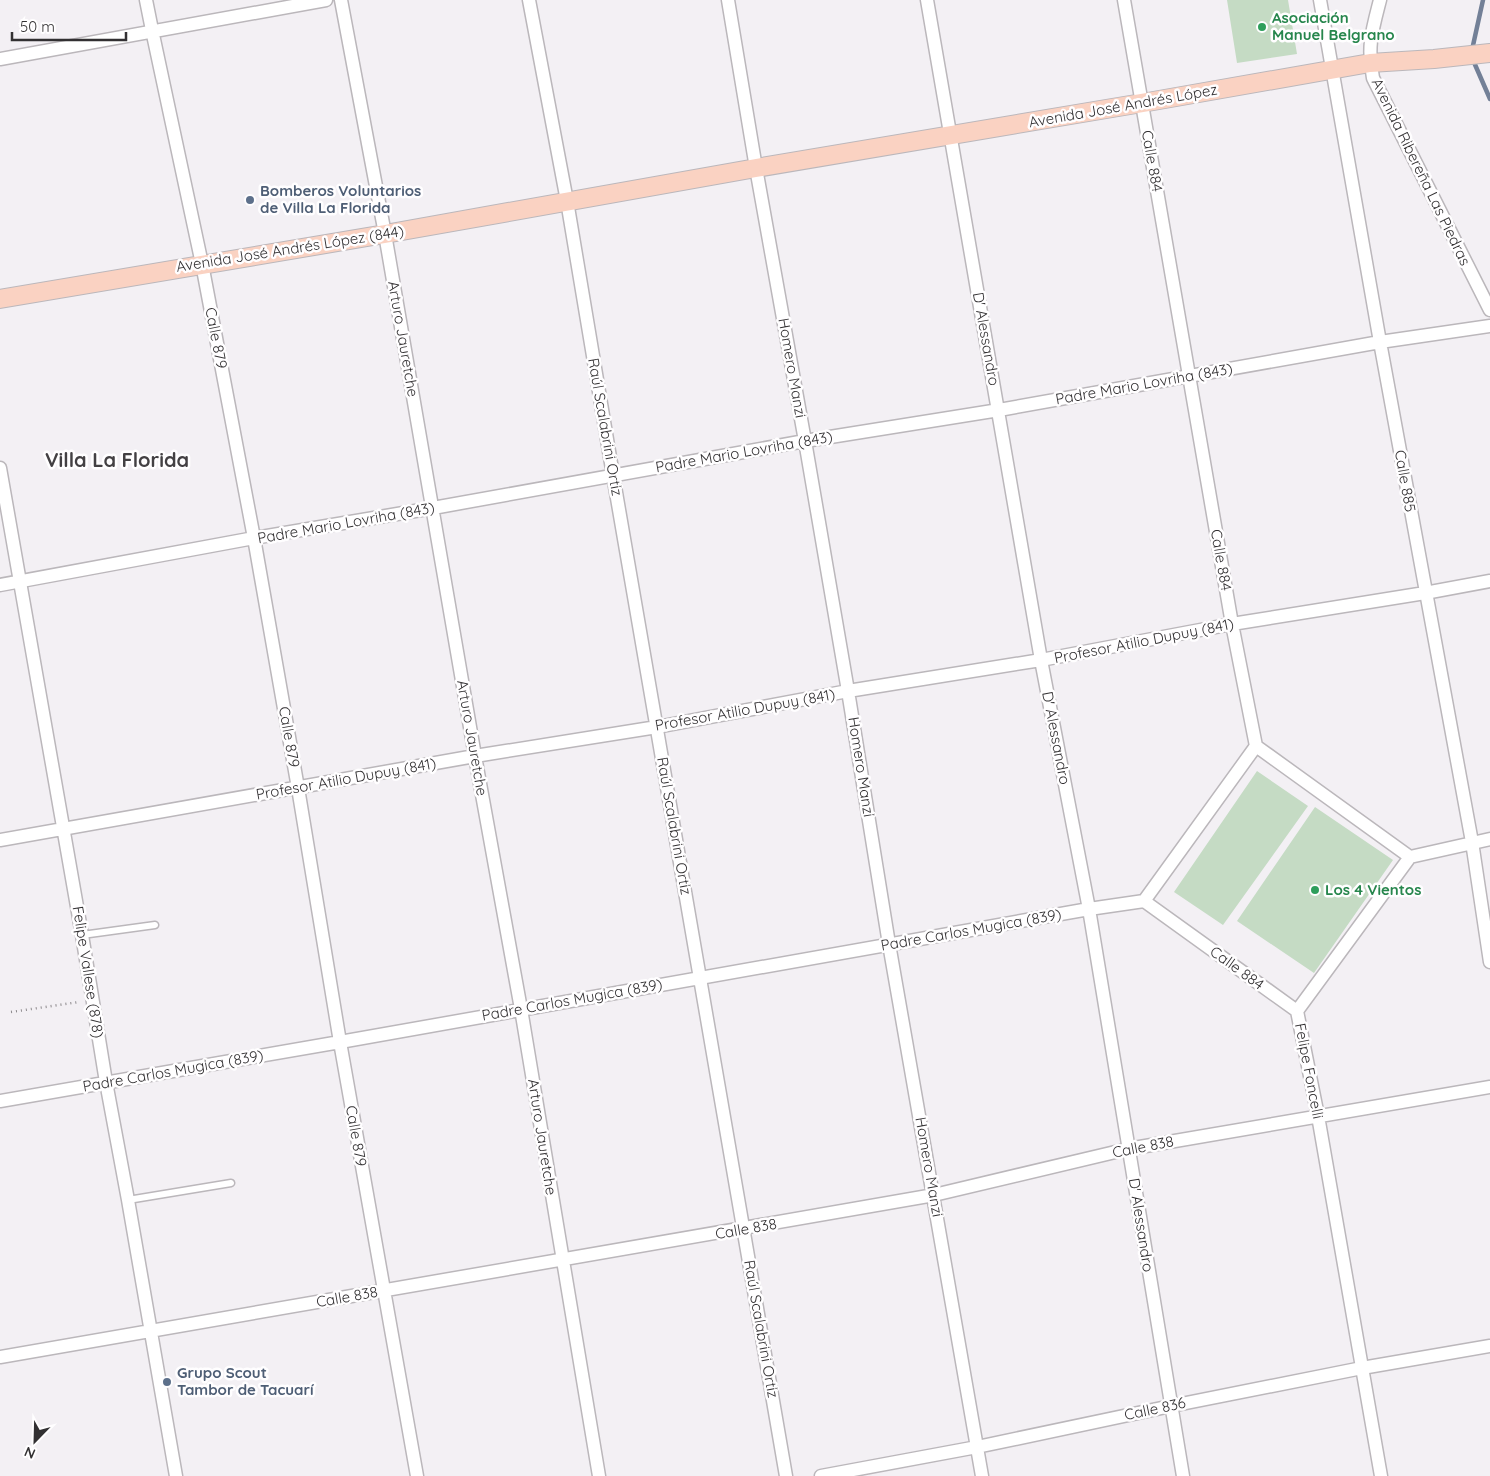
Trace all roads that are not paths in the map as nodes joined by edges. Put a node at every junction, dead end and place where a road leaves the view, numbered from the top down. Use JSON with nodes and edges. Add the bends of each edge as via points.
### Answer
{"nodes":[{"id":1,"x":146,"y":0,"type":"edge"},
{"id":2,"x":326,"y":0,"type":"edge"},
{"id":3,"x":340,"y":0,"type":"edge"},
{"id":4,"x":529,"y":0,"type":"edge"},
{"id":5,"x":728,"y":0,"type":"edge"},
{"id":6,"x":927,"y":0,"type":"edge"},
{"id":7,"x":1124,"y":0,"type":"edge"},
{"id":8,"x":1320,"y":0,"type":"edge"},
{"id":9,"x":1380,"y":0,"type":"edge"},
{"id":10,"x":152,"y":30,"type":"junction"},
{"id":11,"x":1490,"y":53,"type":"edge"},
{"id":12,"x":0,"y":59,"type":"edge"},
{"id":13,"x":1370,"y":63,"type":"junction"},
{"id":14,"x":1332,"y":70,"type":"junction"},
{"id":15,"x":1142,"y":104,"type":"junction"},
{"id":16,"x":951,"y":135,"type":"junction"},
{"id":17,"x":756,"y":168,"type":"junction"},
{"id":18,"x":567,"y":201,"type":"junction"},
{"id":19,"x":385,"y":234,"type":"junction"},
{"id":20,"x":202,"y":264,"type":"junction"},
{"id":21,"x":0,"y":299,"type":"edge"},
{"id":22,"x":1490,"y":310,"type":"edge"},
{"id":23,"x":1490,"y":326,"type":"edge"},
{"id":24,"x":1380,"y":342,"type":"junction"},
{"id":25,"x":1189,"y":375,"type":"junction"},
{"id":26,"x":999,"y":410,"type":"junction"},
{"id":27,"x":805,"y":441,"type":"junction"},
{"id":28,"x":0,"y":468,"type":"edge"},
{"id":29,"x":613,"y":475,"type":"junction"},
{"id":30,"x":433,"y":508,"type":"junction"},
{"id":31,"x":254,"y":538,"type":"junction"},
{"id":32,"x":20,"y":581,"type":"junction"},
{"id":33,"x":1490,"y":581,"type":"edge"},
{"id":34,"x":0,"y":585,"type":"edge"},
{"id":35,"x":1425,"y":593,"type":"junction"},
{"id":36,"x":1232,"y":624,"type":"junction"},
{"id":37,"x":1041,"y":660,"type":"junction"},
{"id":38,"x":848,"y":691,"type":"junction"},
{"id":39,"x":657,"y":727,"type":"junction"},
{"id":40,"x":1256,"y":746,"type":"junction"},
{"id":41,"x":475,"y":756,"type":"junction"},
{"id":42,"x":298,"y":788,"type":"junction"},
{"id":43,"x":63,"y":829,"type":"junction"},
{"id":44,"x":1490,"y":839,"type":"edge"},
{"id":45,"x":0,"y":840,"type":"edge"},
{"id":46,"x":1472,"y":842,"type":"junction"},
{"id":47,"x":1410,"y":857,"type":"junction"},
{"id":48,"x":1144,"y":901,"type":"junction"},
{"id":49,"x":1089,"y":909,"type":"junction"},
{"id":50,"x":155,"y":925,"type":"dead end"},
{"id":51,"x":82,"y":935,"type":"junction"},
{"id":52,"x":890,"y":944,"type":"junction"},
{"id":53,"x":1490,"y":962,"type":"edge"},
{"id":54,"x":700,"y":977,"type":"junction"},
{"id":55,"x":520,"y":1009,"type":"junction"},
{"id":56,"x":1297,"y":1011,"type":"junction"},
{"id":57,"x":340,"y":1042,"type":"junction"},
{"id":58,"x":106,"y":1082,"type":"junction"},
{"id":59,"x":1490,"y":1087,"type":"edge"},
{"id":60,"x":0,"y":1100,"type":"edge"},
{"id":61,"x":1318,"y":1116,"type":"junction"},
{"id":62,"x":1128,"y":1149,"type":"junction"},
{"id":63,"x":231,"y":1183,"type":"dead end"},
{"id":64,"x":934,"y":1196,"type":"junction"},
{"id":65,"x":128,"y":1200,"type":"junction"},
{"id":66,"x":744,"y":1229,"type":"junction"},
{"id":67,"x":562,"y":1261,"type":"junction"},
{"id":68,"x":384,"y":1290,"type":"junction"},
{"id":69,"x":150,"y":1332,"type":"junction"},
{"id":70,"x":1490,"y":1346,"type":"edge"},
{"id":71,"x":0,"y":1358,"type":"edge"},
{"id":72,"x":1362,"y":1368,"type":"junction"},
{"id":73,"x":1171,"y":1406,"type":"junction"},
{"id":74,"x":978,"y":1447,"type":"junction"},
{"id":75,"x":176,"y":1476,"type":"edge"},
{"id":76,"x":417,"y":1476,"type":"edge"},
{"id":77,"x":599,"y":1476,"type":"edge"},
{"id":78,"x":786,"y":1476,"type":"edge"},
{"id":79,"x":821,"y":1476,"type":"edge"},
{"id":80,"x":982,"y":1476,"type":"edge"},
{"id":81,"x":1183,"y":1476,"type":"edge"},
{"id":82,"x":1380,"y":1476,"type":"edge"}],
"edges":[{"from":1,"to":10,"type":"street","name":"Calle 879"},
{"from":2,"to":10,"type":"street"},
{"from":3,"to":19,"type":"street","name":"Arturo Jauretche"},
{"from":4,"to":18,"type":"street","name":"Raúl Scalabrini Ortiz"},
{"from":5,"to":17,"type":"street","name":"Homero Manzi"},
{"from":6,"to":16,"type":"street","name":"D' Alessandro"},
{"from":7,"to":15,"type":"street","name":"Calle 884"},
{"from":8,"to":14,"type":"street","name":"Calle 885"},
{"from":9,"to":13,"type":"street","name":"Avenida Ribereña Las Piedras","via":[[1370,37]]},
{"from":10,"to":12,"type":"street"},
{"from":10,"to":20,"type":"street","name":"Calle 879"},
{"from":11,"to":13,"type":"main road","name":"Avenida José Andrés López"},
{"from":13,"to":14,"type":"main road","name":"Avenida José Andrés López"},
{"from":13,"to":22,"type":"street","name":"Avenida Ribereña Las Piedras","via":[[1381,96]]},
{"from":14,"to":15,"type":"main road","name":"Avenida José Andrés López"},
{"from":14,"to":24,"type":"street","name":"Calle 885"},
{"from":15,"to":16,"type":"main road","name":"Avenida José Andrés López"},
{"from":15,"to":25,"type":"street","name":"Calle 884"},
{"from":16,"to":17,"type":"main road","name":"Avenida José Andrés López"},
{"from":16,"to":26,"type":"street","name":"D' Alessandro"},
{"from":17,"to":18,"type":"main road","name":"Avenida José Andrés López (844)"},
{"from":17,"to":27,"type":"street","name":"Homero Manzi"},
{"from":18,"to":19,"type":"main road","name":"Avenida José Andrés López (844)"},
{"from":18,"to":29,"type":"street","name":"Raúl Scalabrini Ortiz"},
{"from":19,"to":20,"type":"main road","name":"Avenida José Andrés López (844)"},
{"from":19,"to":30,"type":"street","name":"Arturo Jauretche"},
{"from":20,"to":21,"type":"main road","name":"Avenida José Andrés López (844)"},
{"from":20,"to":31,"type":"street","name":"Calle 879"},
{"from":23,"to":24,"type":"street","name":"Padre Mario Lovriha (843)"},
{"from":24,"to":25,"type":"street","name":"Padre Mario Lovriha (843)"},
{"from":24,"to":35,"type":"street","name":"Calle 885"},
{"from":25,"to":26,"type":"street","name":"Padre Mario Lovriha (843)"},
{"from":25,"to":36,"type":"street","name":"Calle 884"},
{"from":26,"to":27,"type":"street","name":"Padre Mario Lovriha (843)"},
{"from":26,"to":37,"type":"street","name":"D' Alessandro"},
{"from":27,"to":29,"type":"street","name":"Padre Mario Lovriha (843)"},
{"from":27,"to":38,"type":"street","name":"Homero Manzi"},
{"from":28,"to":32,"type":"street","name":"Felipe Vallese (878)"},
{"from":29,"to":30,"type":"street","name":"Padre Mario Lovriha (843)"},
{"from":29,"to":39,"type":"street","name":"Raúl Scalabrini Ortiz"},
{"from":30,"to":31,"type":"street","name":"Padre Mario Lovriha (843)"},
{"from":30,"to":41,"type":"street","name":"Arturo Jauretche"},
{"from":31,"to":32,"type":"street","name":"Padre Mario Lovriha (843)"},
{"from":31,"to":42,"type":"street","name":"Calle 879"},
{"from":32,"to":34,"type":"street","name":"Padre Mario Lovriha (843)"},
{"from":32,"to":43,"type":"street","name":"Felipe Vallese (878)"},
{"from":33,"to":35,"type":"street","name":"Profesor Atilio Dupuy (841)"},
{"from":35,"to":36,"type":"street","name":"Profesor Atilio Dupuy (841)"},
{"from":35,"to":46,"type":"street","name":"Calle 885"},
{"from":36,"to":37,"type":"street","name":"Profesor Atilio Dupuy (841)"},
{"from":36,"to":40,"type":"street","name":"Calle 884"},
{"from":37,"to":38,"type":"street","name":"Profesor Atilio Dupuy (841)"},
{"from":37,"to":49,"type":"street","name":"D' Alessandro"},
{"from":38,"to":39,"type":"street","name":"Profesor Atilio Dupuy (841)"},
{"from":38,"to":52,"type":"street","name":"Homero Manzi"},
{"from":39,"to":41,"type":"street","name":"Profesor Atilio Dupuy (841)"},
{"from":39,"to":54,"type":"street","name":"Raúl Scalabrini Ortiz"},
{"from":40,"to":47,"type":"street"},
{"from":40,"to":48,"type":"street"},
{"from":41,"to":42,"type":"street","name":"Profesor Atilio Dupuy (841)"},
{"from":41,"to":55,"type":"street","name":"Arturo Jauretche"},
{"from":42,"to":43,"type":"street","name":"Profesor Atilio Dupuy (841)"},
{"from":42,"to":57,"type":"street","name":"Calle 879"},
{"from":43,"to":45,"type":"street","name":"Profesor Atilio Dupuy (841)"},
{"from":43,"to":51,"type":"street","name":"Felipe Vallese (878)"},
{"from":44,"to":46,"type":"street"},
{"from":46,"to":47,"type":"street"},
{"from":46,"to":53,"type":"street","name":"Calle 885"},
{"from":47,"to":56,"type":"street","name":"Felipe Foncelli"},
{"from":48,"to":49,"type":"street","name":"Padre Carlos Mugica (839)"},
{"from":48,"to":56,"type":"street","name":"Calle 884"},
{"from":49,"to":52,"type":"street","name":"Padre Carlos Mugica (839)"},
{"from":49,"to":62,"type":"street","name":"D' Alessandro"},
{"from":50,"to":51,"type":"lane"},
{"from":51,"to":58,"type":"street","name":"Felipe Vallese (878)"},
{"from":52,"to":54,"type":"street","name":"Padre Carlos Mugica (839)"},
{"from":52,"to":64,"type":"street","name":"Homero Manzi"},
{"from":54,"to":55,"type":"street","name":"Padre Carlos Mugica (839)"},
{"from":54,"to":66,"type":"street","name":"Raúl Scalabrini Ortiz"},
{"from":55,"to":57,"type":"street","name":"Padre Carlos Mugica (839)"},
{"from":55,"to":67,"type":"street","name":"Arturo Jauretche"},
{"from":56,"to":61,"type":"street","name":"Felipe Foncelli"},
{"from":57,"to":58,"type":"street","name":"Padre Carlos Mugica (839)"},
{"from":57,"to":68,"type":"street","name":"Calle 879"},
{"from":58,"to":60,"type":"street","name":"Padre Carlos Mugica (839)"},
{"from":58,"to":65,"type":"street","name":"Felipe Vallese (878)"},
{"from":59,"to":61,"type":"street","name":"Calle 838"},
{"from":61,"to":62,"type":"street","name":"Calle 838"},
{"from":61,"to":72,"type":"street","name":"Felipe Foncelli"},
{"from":62,"to":64,"type":"street","name":"Calle 838"},
{"from":62,"to":73,"type":"street","name":"D' Alessandro"},
{"from":63,"to":65,"type":"lane"},
{"from":64,"to":66,"type":"street","name":"Calle 838"},
{"from":64,"to":74,"type":"street","name":"Homero Manzi"},
{"from":65,"to":69,"type":"street","name":"Felipe Vallese (878)"},
{"from":66,"to":67,"type":"street","name":"Calle 838"},
{"from":66,"to":78,"type":"street","name":"Raúl Scalabrini Ortiz"},
{"from":67,"to":68,"type":"street","name":"Calle 838"},
{"from":67,"to":77,"type":"street","name":"Arturo Jauretche"},
{"from":68,"to":69,"type":"street","name":"Calle 838"},
{"from":68,"to":76,"type":"street","name":"Calle 879"},
{"from":69,"to":71,"type":"street","name":"Calle 838"},
{"from":69,"to":75,"type":"street","name":"Felipe Vallese (878)"},
{"from":70,"to":72,"type":"street","name":"Calle 836"},
{"from":72,"to":73,"type":"street","name":"Calle 836"},
{"from":72,"to":82,"type":"street","name":"Felipe Foncelli"},
{"from":73,"to":74,"type":"street","name":"Calle 836"},
{"from":73,"to":81,"type":"street","name":"D' Alessandro"},
{"from":74,"to":79,"type":"street","name":"Calle 836"},
{"from":74,"to":80,"type":"street","name":"Homero Manzi"}]}
